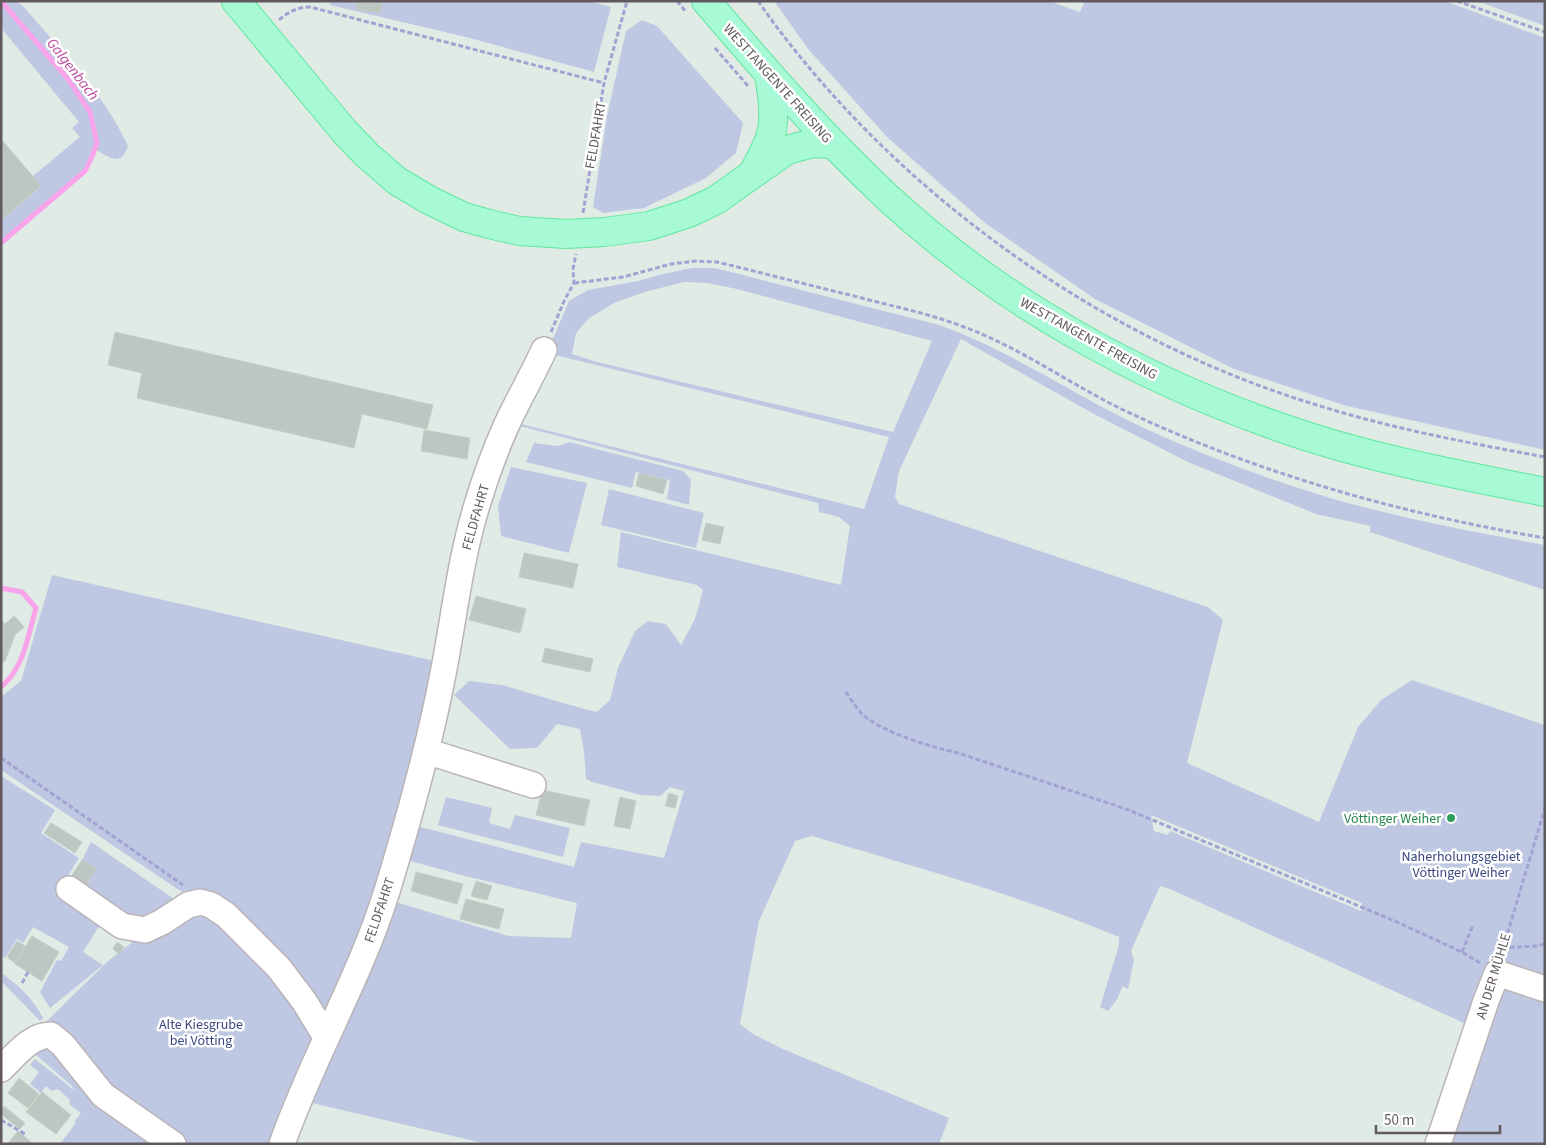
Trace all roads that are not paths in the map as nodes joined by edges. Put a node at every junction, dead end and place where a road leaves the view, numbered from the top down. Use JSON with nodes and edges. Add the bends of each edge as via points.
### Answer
{"nodes":[{"id":1,"x":236,"y":1,"type":"edge"},
{"id":2,"x":698,"y":9,"type":"edge"},
{"id":3,"x":760,"y":84,"type":"junction"},
{"id":4,"x":833,"y":144,"type":"junction"},
{"id":5,"x":753,"y":173,"type":"junction"},
{"id":6,"x":544,"y":350,"type":"road end"},
{"id":7,"x":1545,"y":492,"type":"edge"},
{"id":8,"x":426,"y":751,"type":"junction"},
{"id":9,"x":533,"y":785,"type":"dead end"},
{"id":10,"x":69,"y":889,"type":"dead end"},
{"id":11,"x":1545,"y":989,"type":"edge"},
{"id":12,"x":326,"y":1037,"type":"junction"},
{"id":13,"x":1,"y":1069,"type":"edge"},
{"id":14,"x":173,"y":1144,"type":"edge"},
{"id":15,"x":282,"y":1144,"type":"edge"},
{"id":16,"x":1438,"y":1144,"type":"edge"}],
"edges":[{"from":1,"to":5,"type":"main road","via":[[367,155],[397,182],[464,217],[519,231],[579,234],[639,228],[716,200]]},
{"from":2,"to":3,"type":"main road","name":"WESTTANGENTE FREISING"},
{"from":3,"to":4,"type":"main road","name":"WESTTANGENTE FREISING"},
{"from":3,"to":5,"type":"main road","via":[[774,105],[772,130]]},
{"from":4,"to":5,"type":"main road","via":[[814,143],[787,150]]},
{"from":4,"to":7,"type":"main road","name":"WESTTANGENTE FREISING","via":[[938,241],[992,281],[1043,316],[1159,378],[1224,407],[1346,448],[1423,468]]},
{"from":6,"to":8,"type":"street","name":"FELDFAHRT","via":[[506,426],[477,503]]},
{"from":8,"to":9,"type":"street"},
{"from":8,"to":12,"type":"street","name":"FELDFAHRT","via":[[376,924]]},
{"from":10,"to":12,"type":"street","via":[[122,926],[145,930],[188,905],[200,902],[211,905],[226,915],[279,968]]},
{"from":11,"to":16,"type":"street","name":"AN DER MÜHLE","via":[[1497,973]]},
{"from":12,"to":15,"type":"street","name":"FELDFAHRT"},
{"from":13,"to":14,"type":"street","via":[[39,1036],[51,1035],[63,1045],[103,1095]]}]}
